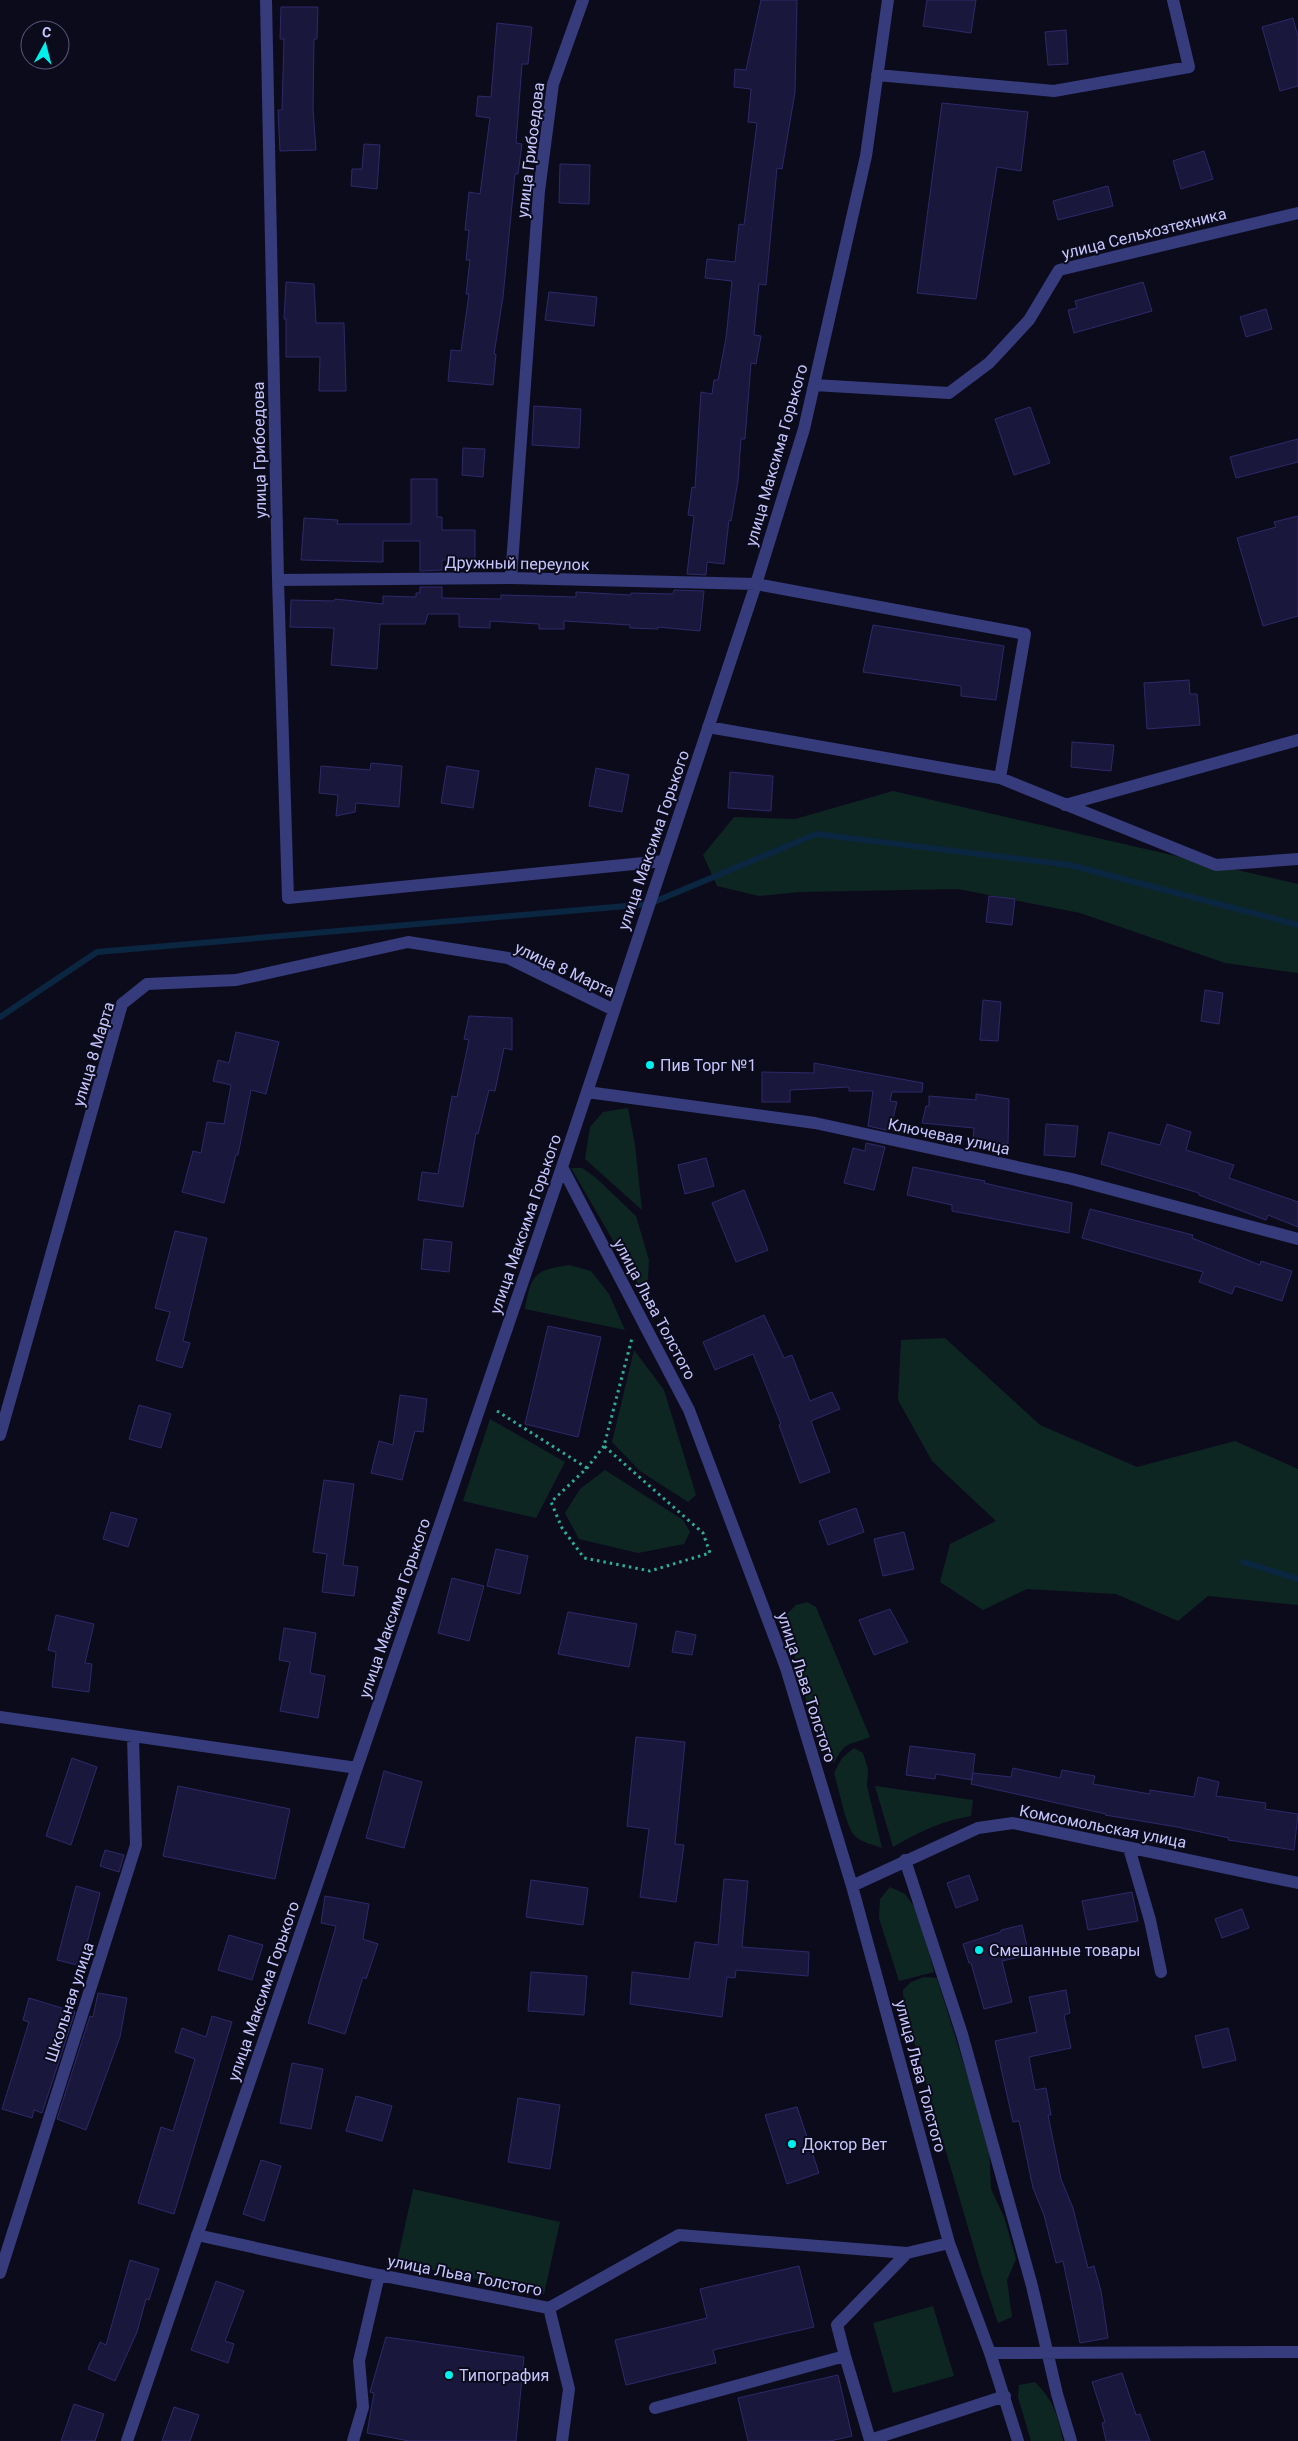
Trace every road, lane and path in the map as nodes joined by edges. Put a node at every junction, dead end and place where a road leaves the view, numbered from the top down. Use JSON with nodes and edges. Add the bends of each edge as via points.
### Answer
{"nodes":[{"id":1,"x":266,"y":0,"type":"edge"},
{"id":2,"x":583,"y":0,"type":"edge"},
{"id":3,"x":888,"y":0,"type":"edge"},
{"id":4,"x":1173,"y":0,"type":"edge"},
{"id":5,"x":877,"y":75,"type":"junction"},
{"id":6,"x":1298,"y":213,"type":"edge"},
{"id":7,"x":814,"y":385,"type":"junction"},
{"id":8,"x":511,"y":578,"type":"junction"},
{"id":9,"x":278,"y":580,"type":"junction"},
{"id":10,"x":756,"y":584,"type":"junction"},
{"id":11,"x":708,"y":727,"type":"junction"},
{"id":12,"x":1295,"y":743,"type":"edge"},
{"id":13,"x":1000,"y":778,"type":"junction"},
{"id":14,"x":1065,"y":805,"type":"junction"},
{"id":15,"x":1298,"y":859,"type":"edge"},
{"id":16,"x":664,"y":861,"type":"junction"},
{"id":17,"x":614,"y":1010,"type":"junction"},
{"id":18,"x":587,"y":1092,"type":"junction"},
{"id":19,"x":562,"y":1167,"type":"junction"},
{"id":20,"x":1298,"y":1239,"type":"edge"},
{"id":21,"x":638,"y":1313,"type":"junction"},
{"id":22,"x":482,"y":1402,"type":"junction"},
{"id":23,"x":0,"y":1435,"type":"edge"},
{"id":24,"x":604,"y":1446,"type":"junction"},
{"id":25,"x":587,"y":1468,"type":"junction"},
{"id":26,"x":0,"y":1717,"type":"edge"},
{"id":27,"x":133,"y":1736,"type":"junction"},
{"id":28,"x":356,"y":1768,"type":"junction"},
{"id":29,"x":1129,"y":1848,"type":"junction"},
{"id":30,"x":905,"y":1860,"type":"junction"},
{"id":31,"x":1298,"y":1883,"type":"edge"},
{"id":32,"x":852,"y":1886,"type":"junction"},
{"id":33,"x":1161,"y":1972,"type":"dead end"},
{"id":34,"x":197,"y":2235,"type":"junction"},
{"id":35,"x":949,"y":2243,"type":"junction"},
{"id":36,"x":907,"y":2254,"type":"junction"},
{"id":37,"x":0,"y":2272,"type":"edge"},
{"id":38,"x":379,"y":2275,"type":"junction"},
{"id":39,"x":549,"y":2308,"type":"junction"},
{"id":40,"x":1298,"y":2352,"type":"edge"},
{"id":41,"x":990,"y":2353,"type":"junction"},
{"id":42,"x":1048,"y":2353,"type":"junction"},
{"id":43,"x":845,"y":2356,"type":"junction"},
{"id":44,"x":1005,"y":2396,"type":"junction"},
{"id":45,"x":655,"y":2408,"type":"dead end"},
{"id":46,"x":869,"y":2440,"type":"edge"},
{"id":47,"x":127,"y":2441,"type":"edge"},
{"id":48,"x":353,"y":2441,"type":"edge"},
{"id":49,"x":562,"y":2441,"type":"edge"},
{"id":50,"x":1018,"y":2441,"type":"edge"},
{"id":51,"x":1071,"y":2441,"type":"edge"}],
"edges":[{"from":1,"to":9,"type":"street","name":"улица Грибоедова"},
{"from":2,"to":8,"type":"street","name":"улица Грибоедова","via":[[552,84],[539,191]]},
{"from":3,"to":5,"type":"street","name":"улица Максима Горького"},
{"from":4,"to":5,"type":"street","via":[[1189,67],[1054,92]]},
{"from":5,"to":7,"type":"street","name":"улица Максима Горького","via":[[866,156]]},
{"from":6,"to":7,"type":"street","name":"улица Сельхозтехника","via":[[1059,270],[1029,320],[989,363],[949,393]]},
{"from":7,"to":10,"type":"street","name":"улица Максима Горького","via":[[804,429]]},
{"from":8,"to":9,"type":"street","name":"Дружный переулок"},
{"from":8,"to":10,"type":"street","name":"Дружный переулок"},
{"from":9,"to":16,"type":"street","name":"улица Грибоедова","via":[[288,898]]},
{"from":10,"to":11,"type":"street","name":"улица Максима Горького"},
{"from":10,"to":13,"type":"street","name":"Дружный переулок","via":[[1025,634]]},
{"from":11,"to":13,"type":"street"},
{"from":11,"to":16,"type":"street","name":"улица Максима Горького"},
{"from":12,"to":14,"type":"street"},
{"from":13,"to":14,"type":"street"},
{"from":14,"to":15,"type":"street","via":[[1216,865]]},
{"from":16,"to":17,"type":"street","name":"улица Максима Горького"},
{"from":17,"to":18,"type":"street","name":"улица Максима Горького"},
{"from":17,"to":23,"type":"street","name":"улица 8 Марта","via":[[508,958],[408,942],[236,980],[147,984],[122,1004]]},
{"from":18,"to":19,"type":"street","name":"улица Максима Горького"},
{"from":18,"to":20,"type":"street","name":"Ключевая улица","via":[[815,1123],[1072,1179]]},
{"from":19,"to":21,"type":"street","name":"улица Льва Толстого"},
{"from":19,"to":22,"type":"street","name":"улица Максима Горького"},
{"from":21,"to":24,"type":"path"},
{"from":21,"to":32,"type":"street","name":"улица Льва Толстого","via":[[689,1410],[779,1650]]},
{"from":22,"to":25,"type":"path"},
{"from":22,"to":28,"type":"street","name":"улица Максима Горького"},
{"from":24,"to":25,"type":"path"},
{"from":24,"to":25,"type":"path","via":[[703,1533],[710,1553],[650,1571],[584,1558],[562,1528],[551,1502]]},
{"from":26,"to":27,"type":"street"},
{"from":27,"to":28,"type":"street"},
{"from":27,"to":37,"type":"street","name":"Школьная улица","via":[[136,1845]]},
{"from":28,"to":34,"type":"street","name":"улица Максима Горького"},
{"from":29,"to":30,"type":"street","name":"Комсомольская улица","via":[[1013,1823],[978,1828]]},
{"from":29,"to":31,"type":"street","name":"Комсомольская улица"},
{"from":29,"to":33,"type":"street"},
{"from":30,"to":32,"type":"street","name":"Комсомольская улица"},
{"from":30,"to":42,"type":"street","via":[[962,2034]]},
{"from":32,"to":35,"type":"street","name":"улица Льва Толстого"},
{"from":34,"to":38,"type":"street","name":"улица Льва Толстого"},
{"from":34,"to":47,"type":"street","name":"улица Максима Горького"},
{"from":35,"to":36,"type":"street","name":"улица Льва Толстого"},
{"from":35,"to":41,"type":"street","name":"улица Льва Толстого"},
{"from":36,"to":39,"type":"street","name":"улица Льва Толстого","via":[[679,2235]]},
{"from":36,"to":43,"type":"street","via":[[837,2325]]},
{"from":38,"to":39,"type":"street","name":"улица Льва Толстого"},
{"from":38,"to":48,"type":"street","via":[[359,2361],[363,2407]]},
{"from":39,"to":49,"type":"street","via":[[569,2389]]},
{"from":40,"to":42,"type":"street"},
{"from":41,"to":42,"type":"street"},
{"from":41,"to":44,"type":"street","name":"улица Льва Толстого"},
{"from":42,"to":51,"type":"street"},
{"from":43,"to":45,"type":"street"},
{"from":43,"to":46,"type":"street"},
{"from":44,"to":46,"type":"street"},
{"from":44,"to":50,"type":"street","name":"улица Льва Толстого"}]}
